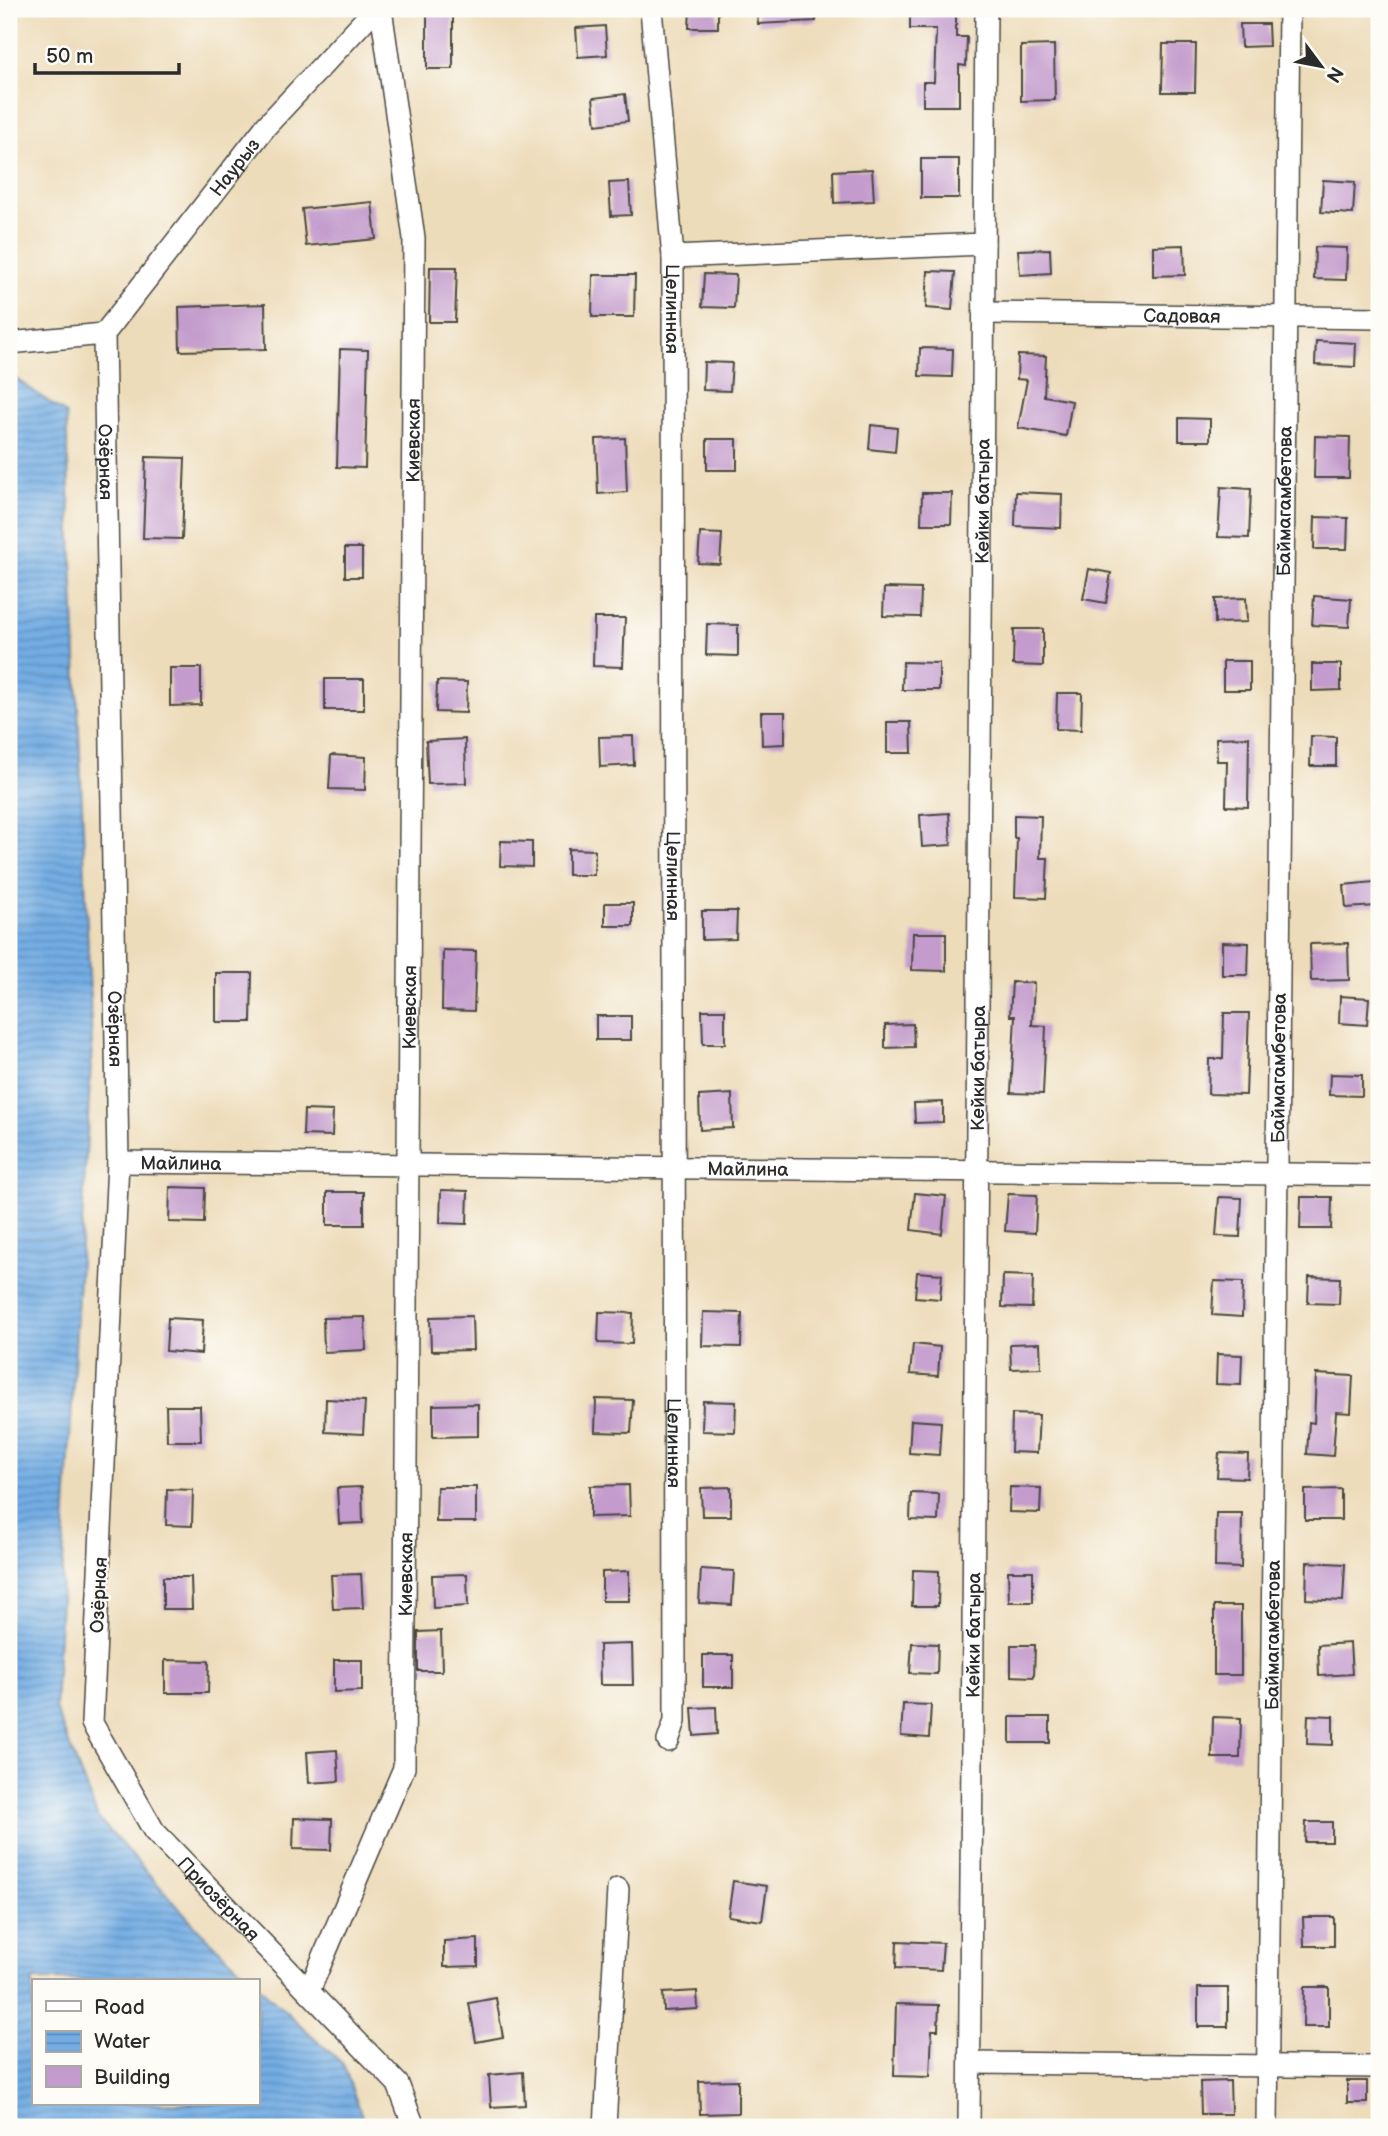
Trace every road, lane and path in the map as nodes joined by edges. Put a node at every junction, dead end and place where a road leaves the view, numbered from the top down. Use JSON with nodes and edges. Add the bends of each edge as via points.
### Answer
{"nodes":[{"id":1,"x":375,"y":9,"type":"edge"},
{"id":2,"x":381,"y":9,"type":"edge"},
{"id":3,"x":651,"y":9,"type":"edge"},
{"id":4,"x":986,"y":9,"type":"edge"},
{"id":5,"x":1289,"y":9,"type":"edge"},
{"id":6,"x":984,"y":244,"type":"junction"},
{"id":7,"x":673,"y":257,"type":"junction"},
{"id":8,"x":984,"y":313,"type":"junction"},
{"id":9,"x":1285,"y":317,"type":"junction"},
{"id":10,"x":1379,"y":318,"type":"edge"},
{"id":11,"x":104,"y":334,"type":"junction"},
{"id":12,"x":9,"y":343,"type":"edge"},
{"id":13,"x":118,"y":1162,"type":"junction"},
{"id":14,"x":408,"y":1165,"type":"junction"},
{"id":15,"x":674,"y":1167,"type":"junction"},
{"id":16,"x":977,"y":1171,"type":"junction"},
{"id":17,"x":1277,"y":1174,"type":"junction"},
{"id":18,"x":1379,"y":1175,"type":"edge"},
{"id":19,"x":92,"y":1723,"type":"joint"},
{"id":20,"x":668,"y":1741,"type":"dead end"},
{"id":21,"x":618,"y":1889,"type":"dead end"},
{"id":22,"x":309,"y":1991,"type":"junction"},
{"id":23,"x":970,"y":2063,"type":"junction"},
{"id":24,"x":1268,"y":2066,"type":"junction"},
{"id":25,"x":1379,"y":2067,"type":"edge"},
{"id":26,"x":414,"y":2127,"type":"edge"},
{"id":27,"x":605,"y":2127,"type":"edge"},
{"id":28,"x":969,"y":2127,"type":"edge"},
{"id":29,"x":1267,"y":2127,"type":"edge"}],
"edges":[{"from":1,"to":11,"type":"street","name":"Наурыз","via":[[267,125]]},
{"from":2,"to":14,"type":"street","name":"Киевская","via":[[414,238]]},
{"from":3,"to":7,"type":"street","name":"Целинная"},
{"from":4,"to":6,"type":"street","name":"Кейки батыра"},
{"from":5,"to":9,"type":"street","name":"Баймагамбетова"},
{"from":6,"to":7,"type":"street"},
{"from":6,"to":8,"type":"street","name":"Кейки батыра"},
{"from":7,"to":15,"type":"street","name":"Целинная"},
{"from":8,"to":9,"type":"street","name":"Садовая"},
{"from":8,"to":16,"type":"street","name":"Кейки батыра"},
{"from":9,"to":10,"type":"street","name":"Садовая"},
{"from":9,"to":17,"type":"street","name":"Баймагамбетова"},
{"from":11,"to":12,"type":"street"},
{"from":11,"to":13,"type":"street","name":"Озёрная"},
{"from":13,"to":14,"type":"street","name":"Майлина"},
{"from":13,"to":19,"type":"street","name":"Озёрная"},
{"from":14,"to":15,"type":"street","name":"Майлина"},
{"from":14,"to":22,"type":"street","name":"Киевская","via":[[404,1768]]},
{"from":15,"to":16,"type":"street","name":"Майлина"},
{"from":15,"to":20,"type":"street","name":"Целинная","via":[[675,1721]]},
{"from":16,"to":17,"type":"street","name":"Майлина"},
{"from":16,"to":23,"type":"street","name":"Кейки батыра"},
{"from":17,"to":18,"type":"street","name":"Майлина"},
{"from":17,"to":24,"type":"street","name":"Баймагамбетова"},
{"from":19,"to":22,"type":"street","name":"Приозёрная","via":[[154,1831]]},
{"from":21,"to":27,"type":"street"},
{"from":22,"to":26,"type":"street","name":"Приозёрная","via":[[398,2084]]},
{"from":23,"to":24,"type":"street"},
{"from":23,"to":28,"type":"street","name":"Кейки батыра"},
{"from":24,"to":25,"type":"street"},
{"from":24,"to":29,"type":"street","name":"Баймагамбетова"}]}
